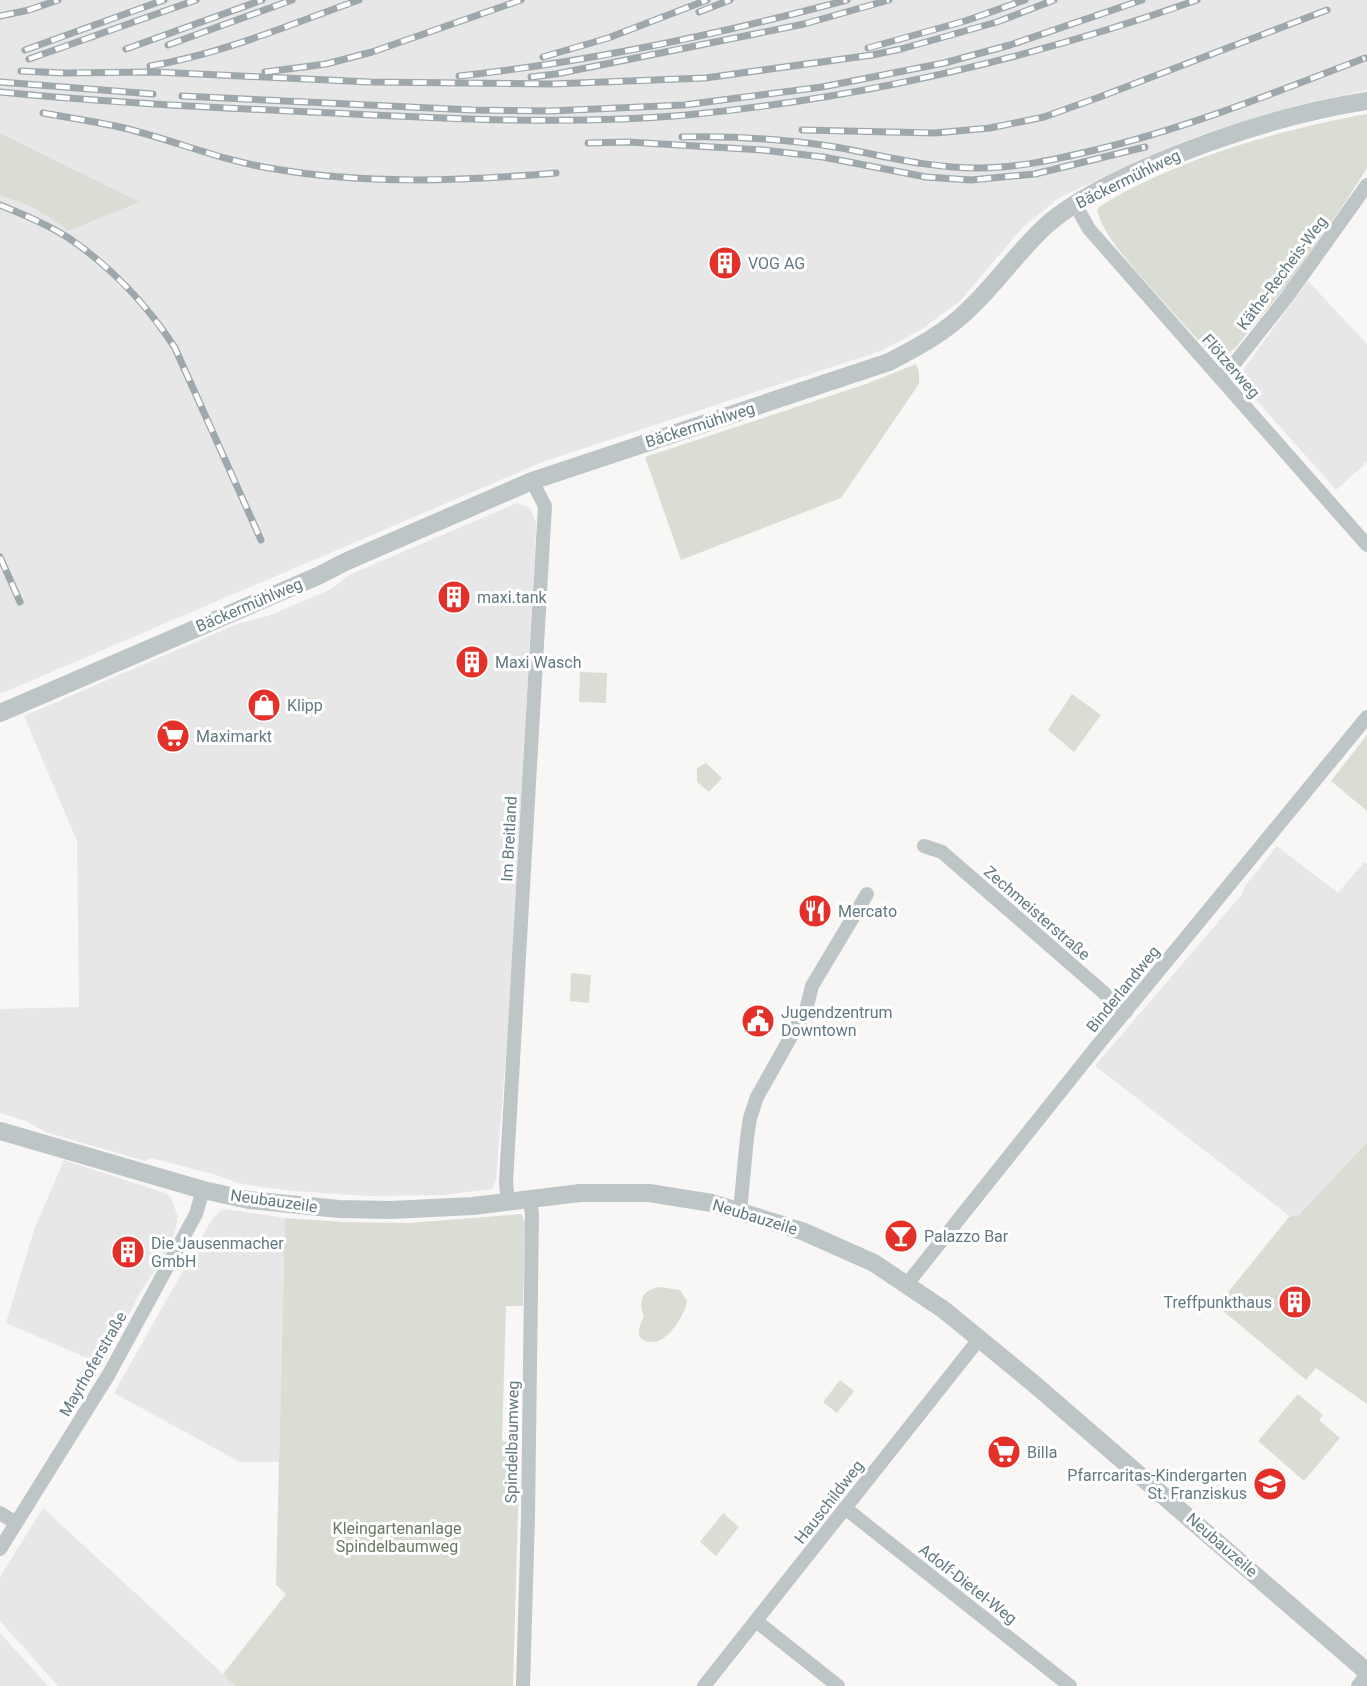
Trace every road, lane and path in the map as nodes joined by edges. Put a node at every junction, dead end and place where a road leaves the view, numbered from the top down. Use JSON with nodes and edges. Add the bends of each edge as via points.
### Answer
{"nodes":[{"id":1,"x":1367,"y":101,"type":"edge"},
{"id":2,"x":1367,"y":185,"type":"edge"},
{"id":3,"x":1075,"y":204,"type":"junction"},
{"id":4,"x":1220,"y":378,"type":"junction"},
{"id":5,"x":532,"y":481,"type":"junction"},
{"id":6,"x":1367,"y":545,"type":"edge"},
{"id":7,"x":0,"y":713,"type":"edge"},
{"id":8,"x":1367,"y":717,"type":"edge"},
{"id":9,"x":924,"y":846,"type":"dead end"},
{"id":10,"x":867,"y":894,"type":"dead end"},
{"id":11,"x":1126,"y":1012,"type":"junction"},
{"id":12,"x":0,"y":1131,"type":"edge"},
{"id":13,"x":203,"y":1190,"type":"junction"},
{"id":14,"x":529,"y":1199,"type":"junction"},
{"id":15,"x":508,"y":1202,"type":"junction"},
{"id":16,"x":740,"y":1211,"type":"junction"},
{"id":17,"x":907,"y":1284,"type":"junction"},
{"id":18,"x":980,"y":1338,"type":"junction"},
{"id":19,"x":845,"y":1508,"type":"junction"},
{"id":20,"x":0,"y":1513,"type":"edge"},
{"id":21,"x":16,"y":1523,"type":"junction"},
{"id":22,"x":0,"y":1549,"type":"edge"},
{"id":23,"x":756,"y":1621,"type":"junction"},
{"id":24,"x":1367,"y":1673,"type":"edge"},
{"id":25,"x":523,"y":1686,"type":"edge"},
{"id":26,"x":704,"y":1686,"type":"edge"},
{"id":27,"x":838,"y":1686,"type":"edge"},
{"id":28,"x":1070,"y":1686,"type":"edge"},
{"id":29,"x":1358,"y":1686,"type":"edge"}],
"edges":[{"from":1,"to":3,"type":"street","name":"Bäckermühlweg","via":[[1309,111],[1228,135],[1137,172]]},
{"from":2,"to":4,"type":"street","name":"Käthe-Recheis-Weg","via":[[1292,290]]},
{"from":3,"to":4,"type":"street","name":"Flötzerweg","via":[[1089,229]]},
{"from":3,"to":5,"type":"street","name":"Bäckermühlweg","via":[[1033,237],[968,310],[910,351],[867,370]]},
{"from":4,"to":6,"type":"street","name":"Flötzerweg"},
{"from":5,"to":7,"type":"street","name":"Bäckermühlweg"},
{"from":5,"to":15,"type":"street","name":"Im Breitland","via":[[545,506],[506,1182]]},
{"from":8,"to":11,"type":"street","name":"Binderlandweg"},
{"from":9,"to":11,"type":"street","name":"Zechmeisterstraße","via":[[942,852]]},
{"from":10,"to":16,"type":"street","via":[[812,986],[806,1010],[757,1098],[750,1118]]},
{"from":11,"to":17,"type":"street","name":"Binderlandweg"},
{"from":12,"to":13,"type":"street","name":"Neubauzeile"},
{"from":13,"to":15,"type":"street","name":"Neubauzeile","via":[[249,1200],[339,1209],[399,1210]]},
{"from":13,"to":21,"type":"street","name":"Mayrhoferstraße","via":[[196,1214],[109,1374]]},
{"from":14,"to":15,"type":"street","name":"Neubauzeile"},
{"from":14,"to":16,"type":"street","name":"Neubauzeile","via":[[580,1193],[649,1193]]},
{"from":14,"to":25,"type":"street","name":"Spindelbaumweg","via":[[529,1476]]},
{"from":16,"to":17,"type":"street","name":"Neubauzeile","via":[[802,1231],[874,1263]]},
{"from":17,"to":18,"type":"street","name":"Neubauzeile"},
{"from":18,"to":19,"type":"street","name":"Hauschildweg"},
{"from":18,"to":24,"type":"street","name":"Neubauzeile"},
{"from":19,"to":23,"type":"street","name":"Hauschildweg"},
{"from":19,"to":28,"type":"street","name":"Adolf-Dietel-Weg"},
{"from":20,"to":21,"type":"street"},
{"from":21,"to":22,"type":"street","name":"Mayrhoferstraße"},
{"from":23,"to":26,"type":"street","name":"Hauschildweg"},
{"from":23,"to":27,"type":"street"},
{"from":24,"to":29,"type":"street"}]}
